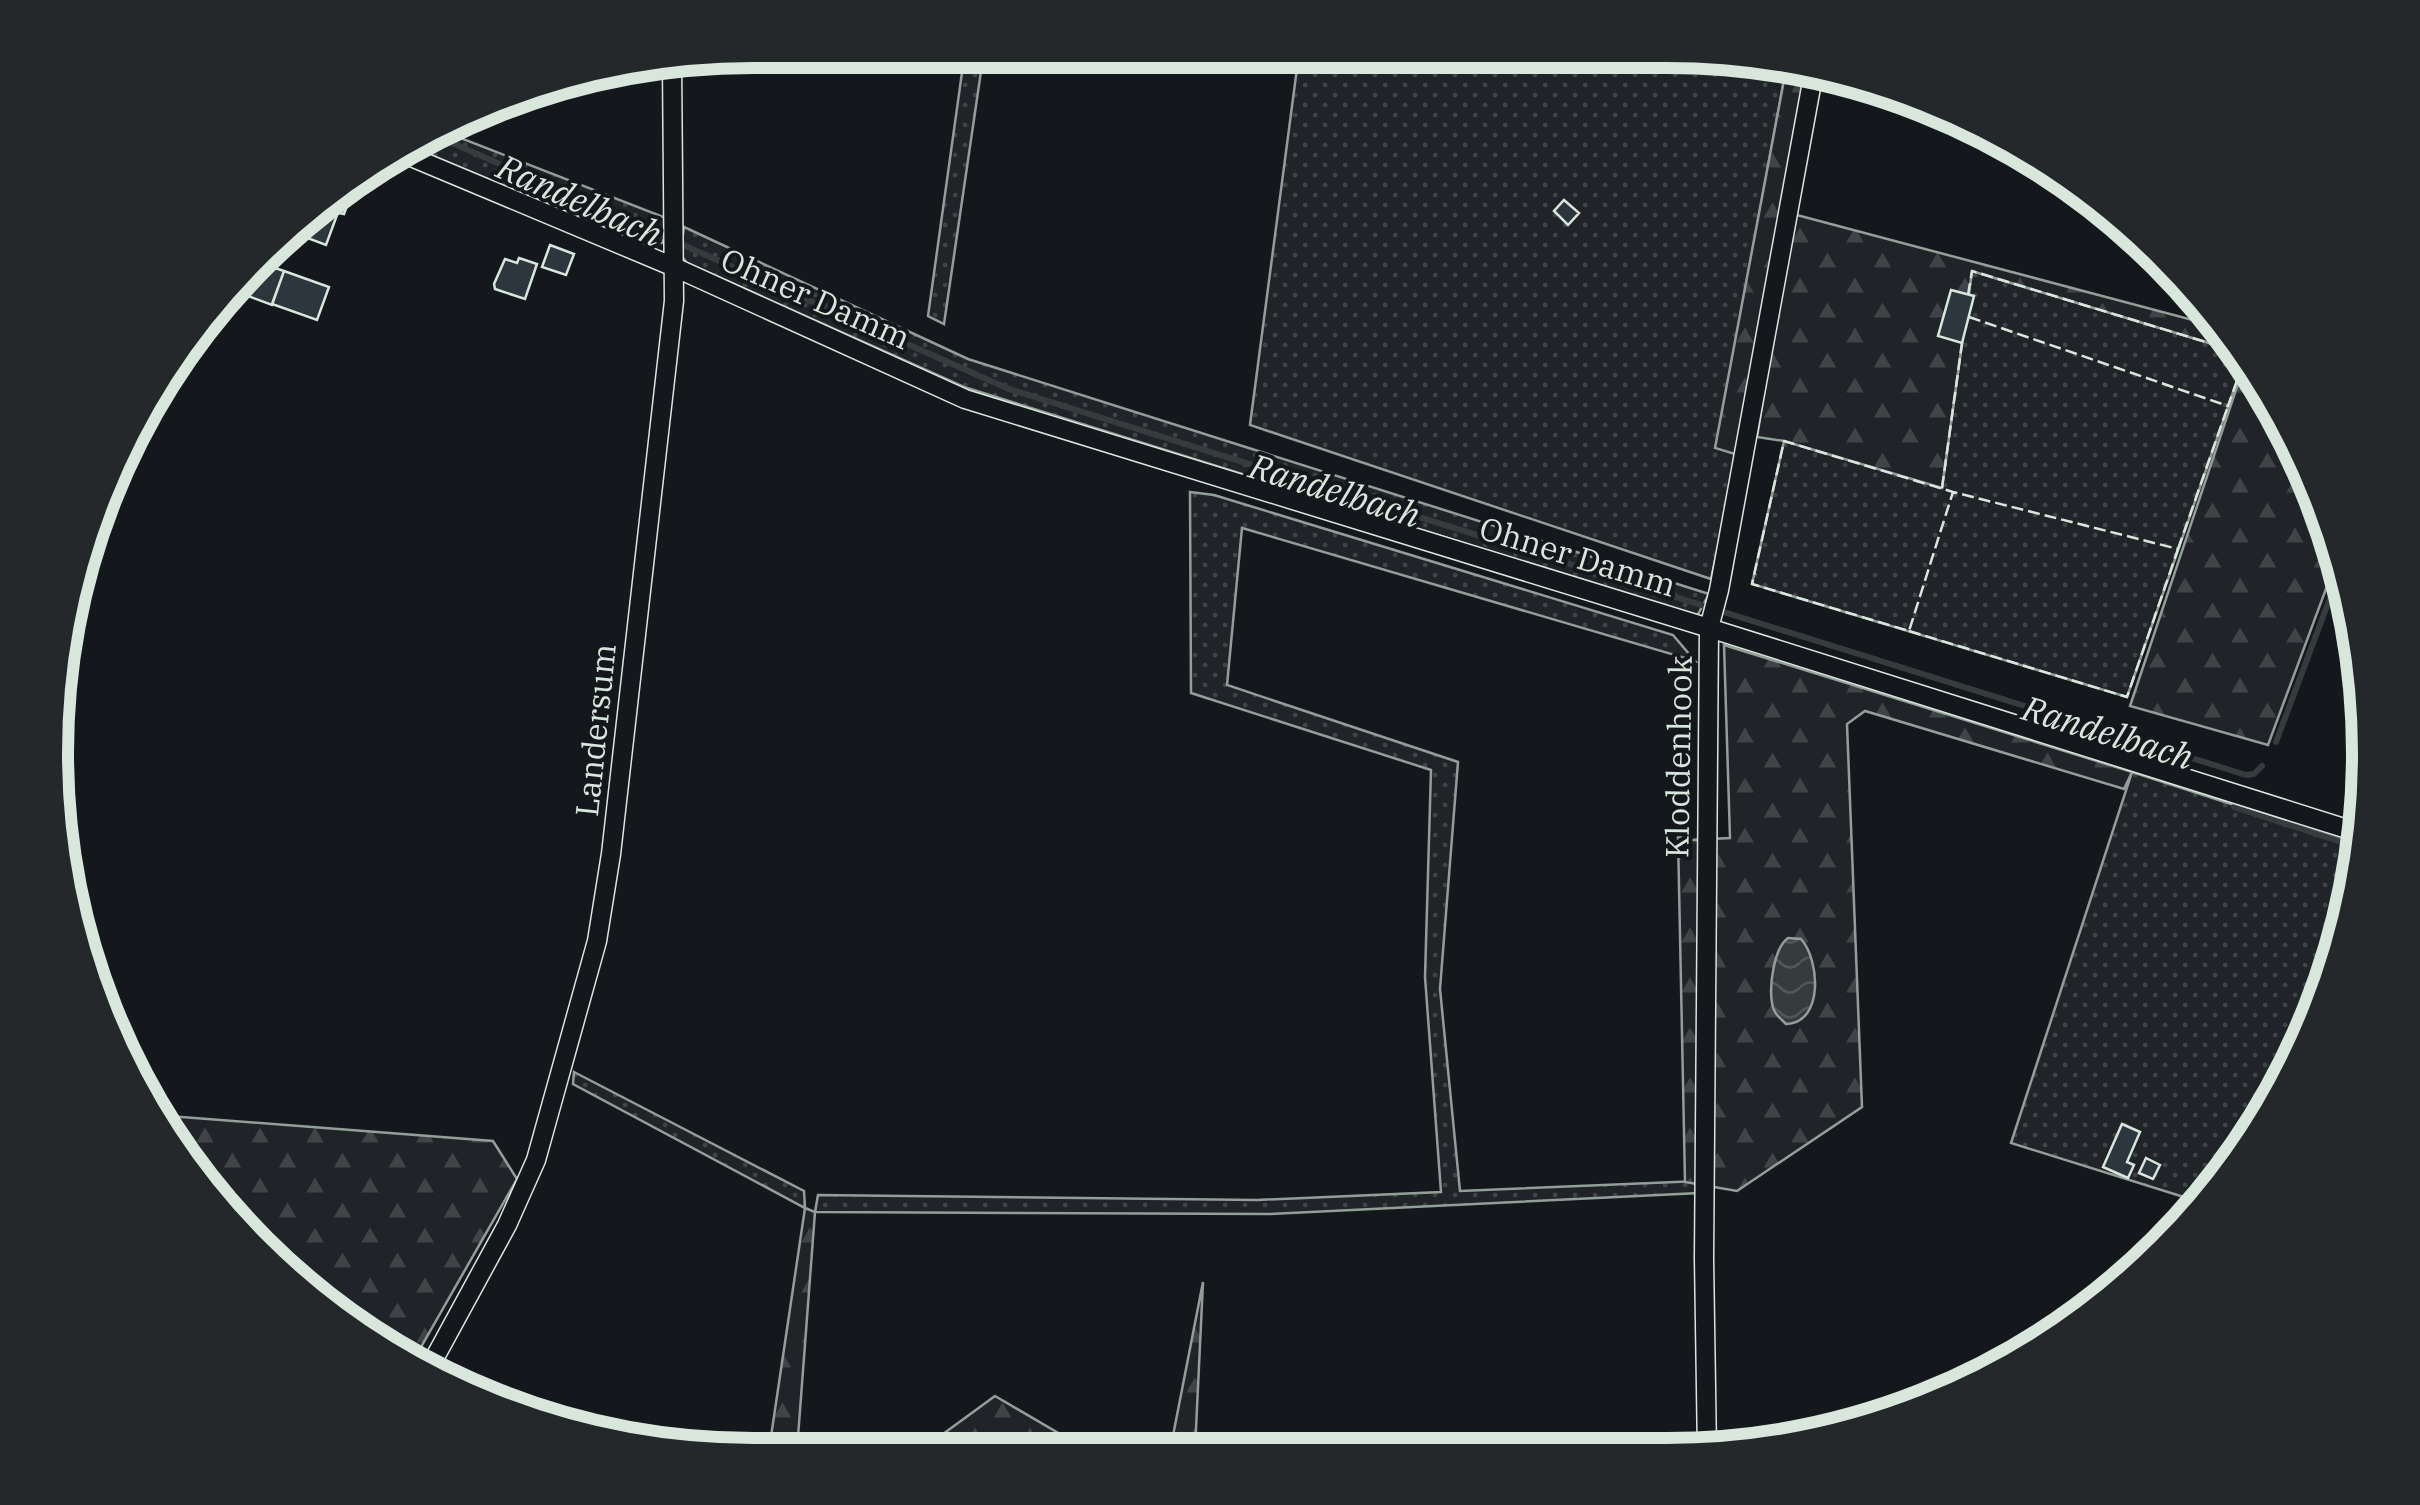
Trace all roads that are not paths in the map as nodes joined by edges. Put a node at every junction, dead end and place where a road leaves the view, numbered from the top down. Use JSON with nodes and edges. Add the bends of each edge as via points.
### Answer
{"nodes":[{"id":1,"x":672,"y":72,"type":"edge"},
{"id":2,"x":1812,"y":83,"type":"edge"},
{"id":3,"x":412,"y":158,"type":"edge"},
{"id":4,"x":674,"y":251,"type":"junction"},
{"id":5,"x":1712,"y":616,"type":"junction"},
{"id":6,"x":2348,"y":829,"type":"edge"},
{"id":7,"x":434,"y":1359,"type":"edge"},
{"id":8,"x":1707,"y":1436,"type":"edge"}],
"edges":[{"from":1,"to":4,"type":"street","name":"Landersum"},
{"from":2,"to":5,"type":"street","name":"Kloddenhook"},
{"from":3,"to":4,"type":"street","name":"Ohner Damm","via":[[619,244]]},
{"from":4,"to":5,"type":"street","name":"Ohner Damm","via":[[964,399]]},
{"from":4,"to":7,"type":"street","name":"Landersum","via":[[667,361],[597,941],[536,1160]]},
{"from":5,"to":6,"type":"street","name":"Ohner Damm"},
{"from":5,"to":8,"type":"street","name":"Kloddenhook"}]}
